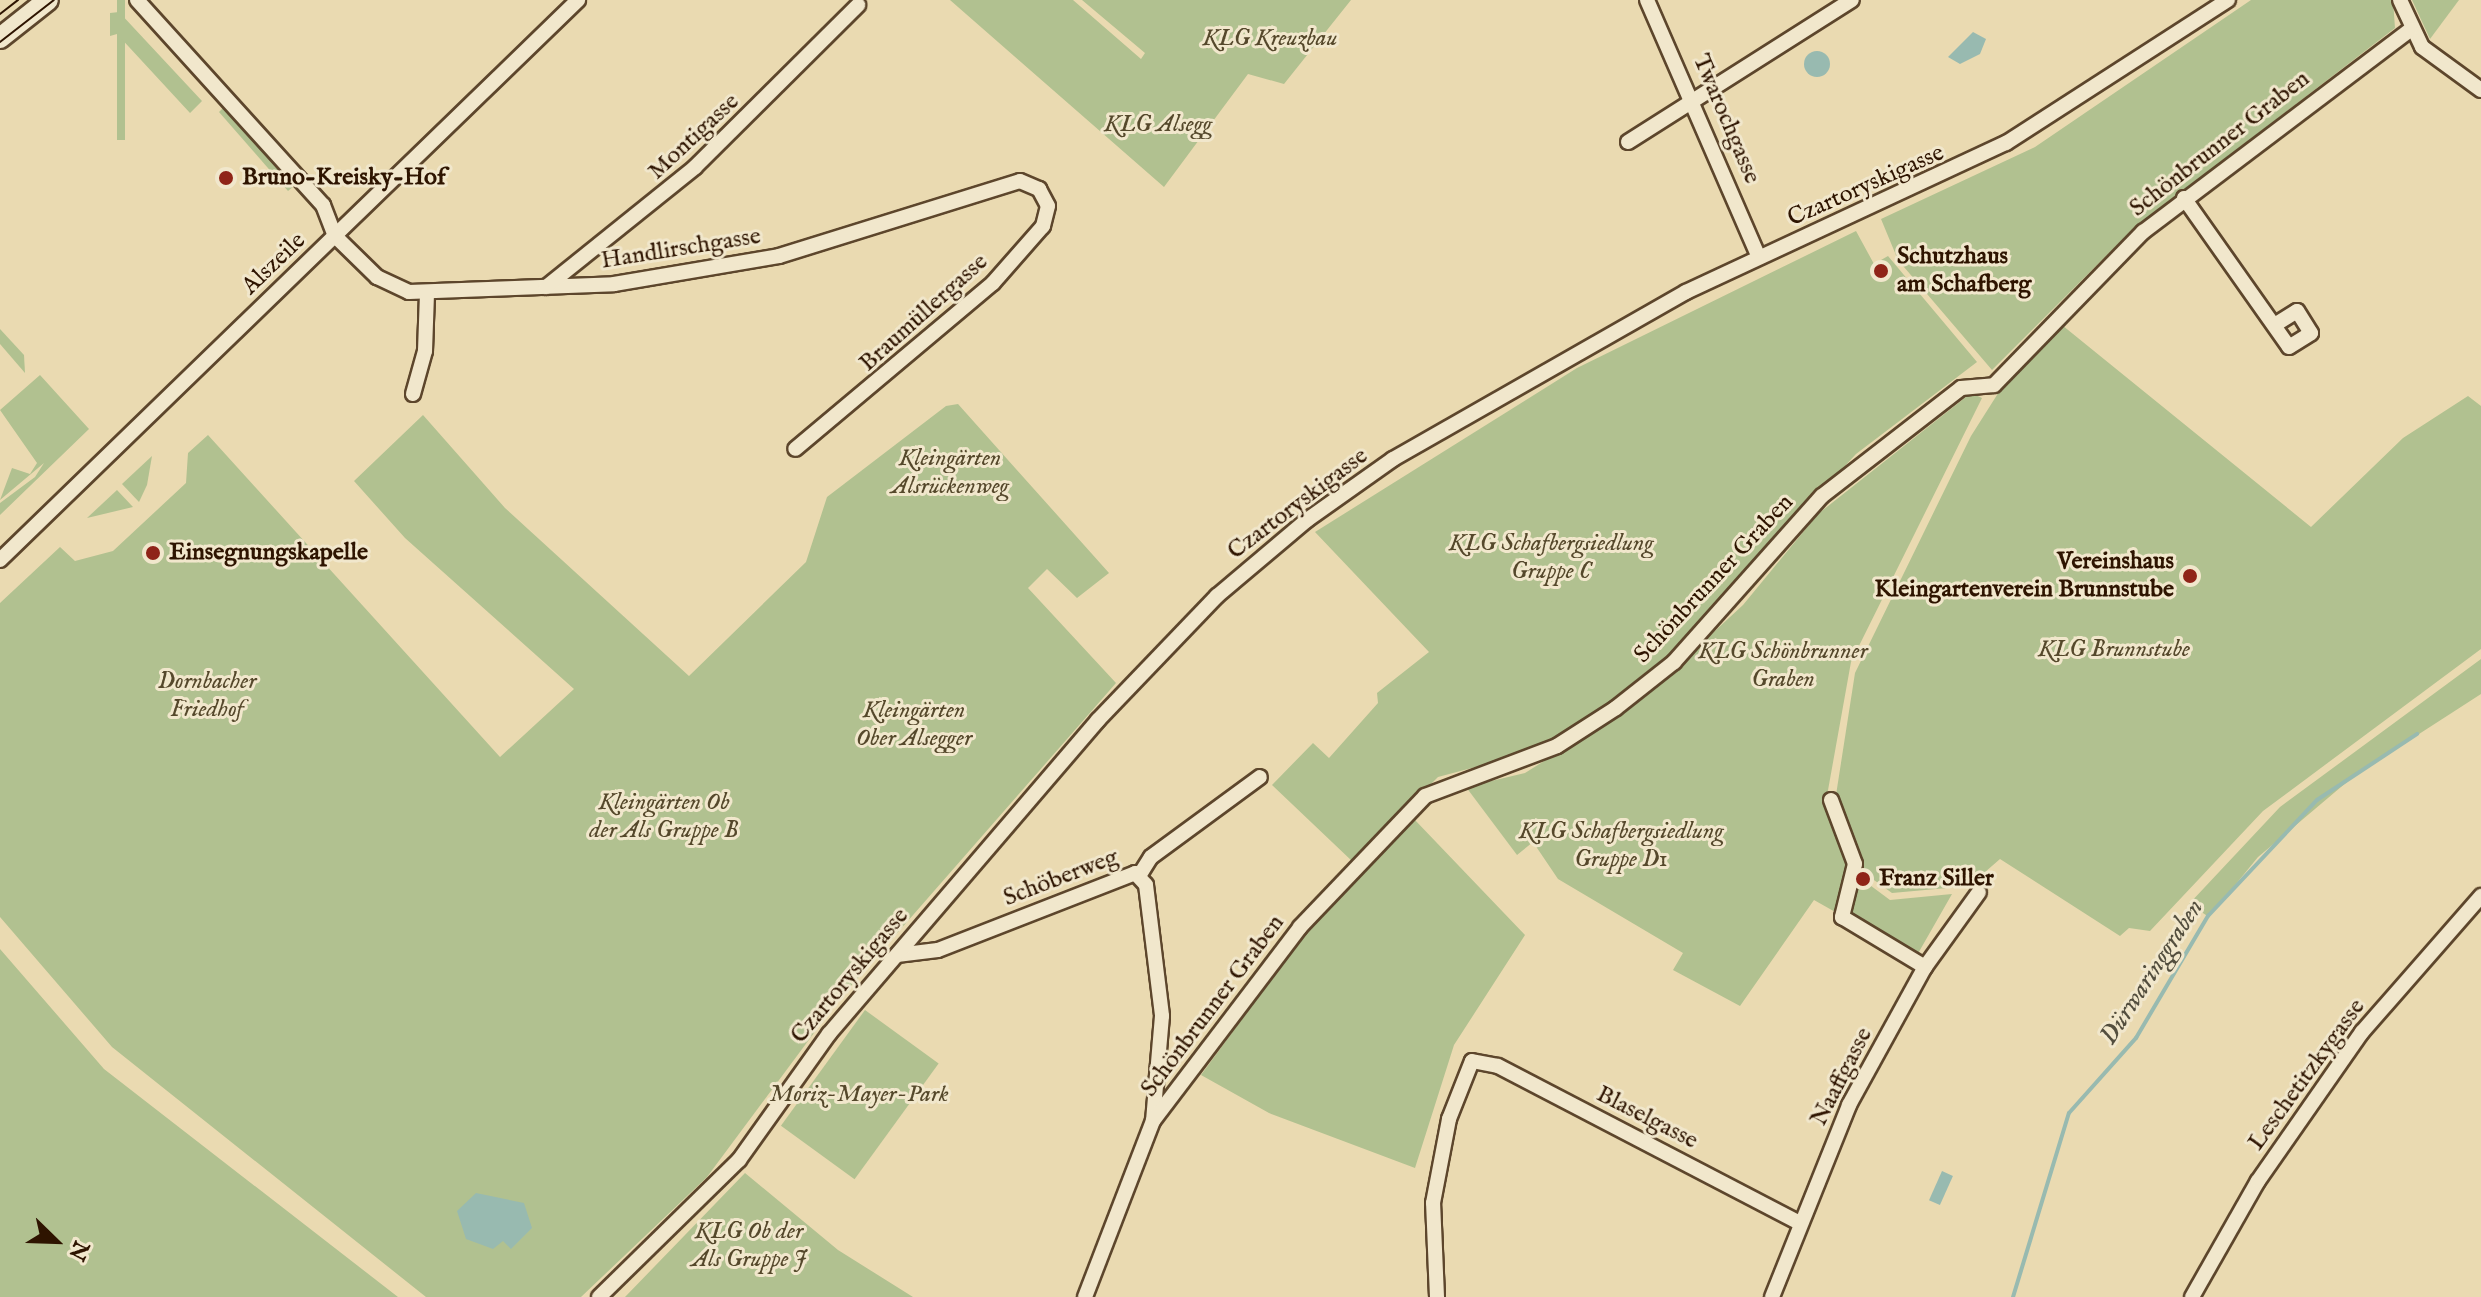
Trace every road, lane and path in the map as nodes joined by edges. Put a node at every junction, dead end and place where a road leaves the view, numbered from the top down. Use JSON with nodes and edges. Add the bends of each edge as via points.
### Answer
{"nodes":[{"id":1,"x":48,"y":0,"type":"edge"},
{"id":2,"x":137,"y":0,"type":"edge"},
{"id":3,"x":578,"y":0,"type":"edge"},
{"id":4,"x":1647,"y":0,"type":"edge"},
{"id":5,"x":1852,"y":0,"type":"edge"},
{"id":6,"x":2228,"y":0,"type":"edge"},
{"id":7,"x":2400,"y":0,"type":"edge"},
{"id":8,"x":858,"y":5,"type":"dead end"},
{"id":9,"x":2410,"y":30,"type":"junction"},
{"id":10,"x":0,"y":38,"type":"edge"},
{"id":11,"x":2481,"y":90,"type":"edge"},
{"id":12,"x":1696,"y":103,"type":"junction"},
{"id":13,"x":1628,"y":142,"type":"dead end"},
{"id":14,"x":1039,"y":189,"type":"joint"},
{"id":15,"x":2184,"y":198,"type":"junction"},
{"id":16,"x":335,"y":236,"type":"junction"},
{"id":17,"x":1759,"y":257,"type":"junction"},
{"id":18,"x":546,"y":287,"type":"junction"},
{"id":19,"x":427,"y":293,"type":"junction"},
{"id":20,"x":2275,"y":325,"type":"dead end"},
{"id":21,"x":413,"y":394,"type":"dead end"},
{"id":22,"x":795,"y":449,"type":"dead end"},
{"id":23,"x":0,"y":560,"type":"edge"},
{"id":24,"x":1260,"y":777,"type":"dead end"},
{"id":25,"x":1831,"y":800,"type":"dead end"},
{"id":26,"x":1139,"y":876,"type":"junction"},
{"id":27,"x":1979,"y":892,"type":"dead end"},
{"id":28,"x":2481,"y":896,"type":"edge"},
{"id":29,"x":897,"y":955,"type":"junction"},
{"id":30,"x":1925,"y":967,"type":"junction"},
{"id":31,"x":1153,"y":1121,"type":"junction"},
{"id":32,"x":1798,"y":1222,"type":"junction"},
{"id":33,"x":599,"y":1297,"type":"edge"},
{"id":34,"x":1085,"y":1297,"type":"edge"},
{"id":35,"x":1437,"y":1297,"type":"edge"},
{"id":36,"x":1772,"y":1297,"type":"edge"},
{"id":37,"x":2192,"y":1297,"type":"edge"}],
"edges":[{"from":1,"to":10,"type":"main road"},
{"from":2,"to":16,"type":"street","via":[[323,205]]},
{"from":3,"to":16,"type":"street","name":"Alszeile"},
{"from":4,"to":12,"type":"street","name":"Twarochgasse"},
{"from":5,"to":12,"type":"street"},
{"from":6,"to":17,"type":"street","name":"Czartoryskigasse","via":[[2006,143]]},
{"from":7,"to":9,"type":"street"},
{"from":8,"to":18,"type":"street","name":"Montigasse","via":[[685,177]]},
{"from":9,"to":11,"type":"street"},
{"from":9,"to":15,"type":"street","name":"Schönbrunner Graben"},
{"from":12,"to":13,"type":"street"},
{"from":12,"to":17,"type":"street","name":"Twarochgasse"},
{"from":14,"to":18,"type":"street","name":"Handlirschgasse","via":[[1020,181],[880,229],[733,266]]},
{"from":14,"to":22,"type":"street","name":"Braumüllergasse","via":[[1048,206],[1043,226],[993,283]]},
{"from":15,"to":20,"type":"street"},
{"from":15,"to":31,"type":"street","name":"Schönbrunner Graben","via":[[2093,279],[1994,385],[1961,388],[1822,496],[1674,662],[1616,708],[1557,746],[1425,796],[1300,927]]},
{"from":16,"to":19,"type":"street","name":"Handlirschgasse","via":[[377,277]]},
{"from":16,"to":23,"type":"street","name":"Alszeile"},
{"from":17,"to":29,"type":"street","name":"Czartoryskigasse","via":[[1393,459],[1276,545],[1118,698]]},
{"from":18,"to":19,"type":"street","name":"Handlirschgasse"},
{"from":19,"to":21,"type":"street","via":[[425,351]]},
{"from":24,"to":26,"type":"street","via":[[1151,857]]},
{"from":25,"to":30,"type":"street","via":[[1855,864],[1842,917]]},
{"from":26,"to":29,"type":"street","name":"Schöberweg","via":[[1126,873],[938,950]]},
{"from":26,"to":31,"type":"street","name":"Schöberweg","via":[[1162,1016]]},
{"from":27,"to":30,"type":"street","name":"Naaffgasse"},
{"from":28,"to":37,"type":"street","name":"Leschetitzkygasse","via":[[2362,1032],[2258,1181]]},
{"from":29,"to":33,"type":"street","name":"Czartoryskigasse","via":[[829,1034],[739,1160]]},
{"from":30,"to":32,"type":"street","name":"Naaffgasse","via":[[1849,1105]]},
{"from":31,"to":34,"type":"street","name":"Schönbrunner Graben"},
{"from":32,"to":35,"type":"street","name":"Blaselgasse","via":[[1498,1066],[1472,1061],[1449,1119],[1433,1203]]},
{"from":32,"to":36,"type":"street","name":"Naaffgasse"}]}
